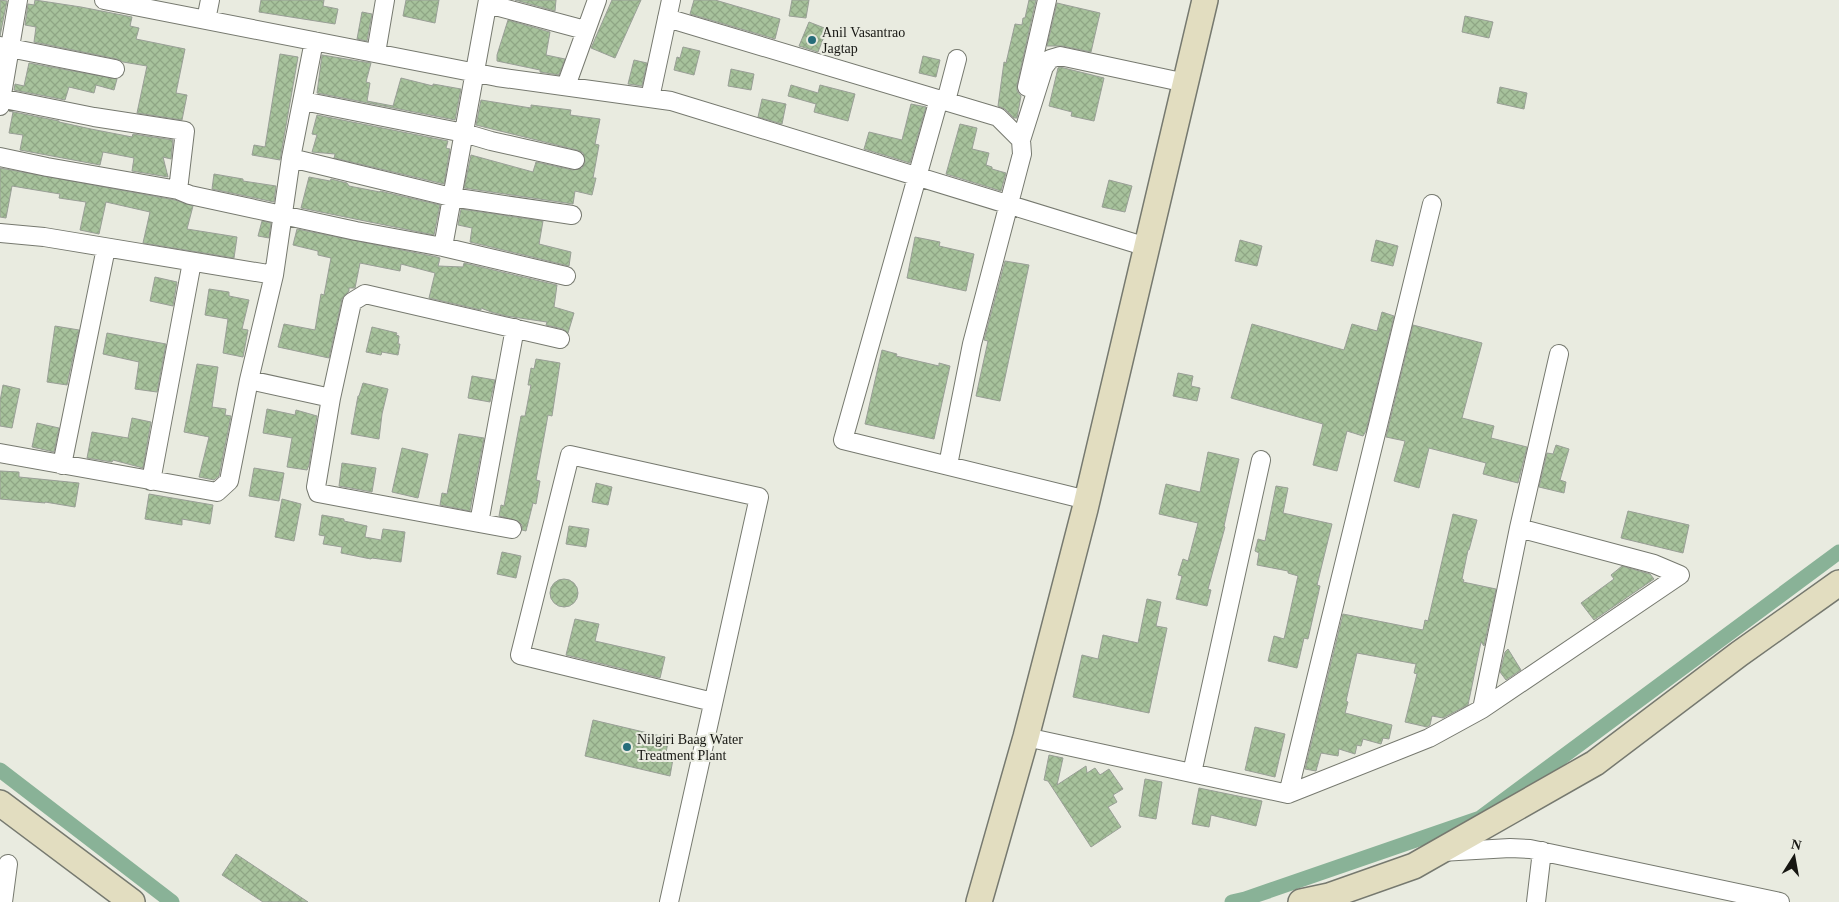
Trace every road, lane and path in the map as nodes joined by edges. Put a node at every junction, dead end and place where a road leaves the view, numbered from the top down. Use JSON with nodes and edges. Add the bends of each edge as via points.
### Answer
{"nodes":[{"id":1,"x":18,"y":0,"type":"edge"},
{"id":2,"x":104,"y":0,"type":"edge"},
{"id":3,"x":210,"y":0,"type":"edge"},
{"id":4,"x":385,"y":0,"type":"edge"},
{"id":5,"x":597,"y":0,"type":"edge"},
{"id":6,"x":671,"y":0,"type":"edge"},
{"id":7,"x":1047,"y":0,"type":"edge"},
{"id":8,"x":1205,"y":0,"type":"edge"},
{"id":9,"x":488,"y":2,"type":"edge"},
{"id":10,"x":142,"y":4,"type":"edge"},
{"id":11,"x":668,"y":18,"type":"junction"},
{"id":12,"x":206,"y":20,"type":"junction"},
{"id":13,"x":586,"y":30,"type":"junction"},
{"id":14,"x":314,"y":41,"type":"junction"},
{"id":15,"x":5,"y":47,"type":"edge"},
{"id":16,"x":376,"y":53,"type":"junction"},
{"id":17,"x":957,"y":59,"type":"dead end"},
{"id":18,"x":115,"y":69,"type":"dead end"},
{"id":19,"x":476,"y":73,"type":"junction"},
{"id":20,"x":1186,"y":83,"type":"junction"},
{"id":21,"x":566,"y":86,"type":"junction"},
{"id":22,"x":650,"y":98,"type":"junction"},
{"id":23,"x":942,"y":100,"type":"junction"},
{"id":24,"x":0,"y":101,"type":"edge"},
{"id":25,"x":302,"y":101,"type":"junction"},
{"id":26,"x":464,"y":133,"type":"junction"},
{"id":27,"x":1018,"y":137,"type":"junction"},
{"id":28,"x":0,"y":157,"type":"edge"},
{"id":29,"x":291,"y":158,"type":"junction"},
{"id":30,"x":576,"y":160,"type":"dead end"},
{"id":31,"x":917,"y":176,"type":"junction"},
{"id":32,"x":178,"y":190,"type":"junction"},
{"id":33,"x":451,"y":197,"type":"junction"},
{"id":34,"x":1432,"y":204,"type":"dead end"},
{"id":35,"x":1008,"y":205,"type":"junction"},
{"id":36,"x":283,"y":215,"type":"junction"},
{"id":37,"x":572,"y":215,"type":"dead end"},
{"id":38,"x":0,"y":233,"type":"edge"},
{"id":39,"x":443,"y":247,"type":"junction"},
{"id":40,"x":1147,"y":247,"type":"junction"},
{"id":41,"x":106,"y":248,"type":"junction"},
{"id":42,"x":192,"y":262,"type":"junction"},
{"id":43,"x":274,"y":275,"type":"junction"},
{"id":44,"x":566,"y":276,"type":"dead end"},
{"id":45,"x":515,"y":328,"type":"junction"},
{"id":46,"x":560,"y":339,"type":"dead end"},
{"id":47,"x":1560,"y":354,"type":"dead end"},
{"id":48,"x":249,"y":380,"type":"junction"},
{"id":49,"x":330,"y":398,"type":"junction"},
{"id":50,"x":0,"y":453,"type":"edge"},
{"id":51,"x":1261,"y":460,"type":"dead end"},
{"id":52,"x":62,"y":465,"type":"junction"},
{"id":53,"x":948,"y":466,"type":"junction"},
{"id":54,"x":151,"y":481,"type":"junction"},
{"id":55,"x":1087,"y":500,"type":"junction"},
{"id":56,"x":479,"y":523,"type":"junction"},
{"id":57,"x":1519,"y":528,"type":"junction"},
{"id":58,"x":512,"y":529,"type":"dead end"},
{"id":59,"x":1839,"y":583,"type":"edge"},
{"id":60,"x":713,"y":702,"type":"junction"},
{"id":61,"x":1482,"y":709,"type":"junction"},
{"id":62,"x":1026,"y":737,"type":"junction"},
{"id":63,"x":1192,"y":773,"type":"junction"},
{"id":64,"x":1288,"y":794,"type":"junction"},
{"id":65,"x":0,"y":803,"type":"edge"},
{"id":66,"x":1542,"y":851,"type":"junction"},
{"id":67,"x":1438,"y":852,"type":"junction"},
{"id":68,"x":8,"y":864,"type":"dead end"},
{"id":69,"x":2,"y":902,"type":"edge"},
{"id":70,"x":132,"y":902,"type":"edge"},
{"id":71,"x":669,"y":902,"type":"edge"},
{"id":72,"x":980,"y":902,"type":"edge"},
{"id":73,"x":1302,"y":902,"type":"edge"},
{"id":74,"x":1536,"y":902,"type":"edge"},
{"id":75,"x":1780,"y":902,"type":"edge"}],
"edges":[{"from":1,"to":15,"type":"street"},
{"from":2,"to":10,"type":"street"},
{"from":3,"to":12,"type":"street"},
{"from":4,"to":16,"type":"street"},
{"from":5,"to":13,"type":"street"},
{"from":6,"to":11,"type":"street"},
{"from":7,"to":27,"type":"street"},
{"from":8,"to":20,"type":"street"},
{"from":9,"to":13,"type":"street"},
{"from":9,"to":19,"type":"street"},
{"from":10,"to":12,"type":"street"},
{"from":11,"to":22,"type":"street"},
{"from":11,"to":23,"type":"street"},
{"from":12,"to":14,"type":"street"},
{"from":13,"to":21,"type":"street"},
{"from":14,"to":16,"type":"street"},
{"from":14,"to":25,"type":"street"},
{"from":15,"to":18,"type":"street"},
{"from":15,"to":24,"type":"street"},
{"from":16,"to":19,"type":"street"},
{"from":17,"to":23,"type":"street"},
{"from":19,"to":21,"type":"street"},
{"from":19,"to":26,"type":"street"},
{"from":20,"to":27,"type":"street","via":[[1060,56],[1050,59],[1044,67]]},
{"from":20,"to":40,"type":"street"},
{"from":21,"to":22,"type":"street"},
{"from":22,"to":31,"type":"street","via":[[671,101]]},
{"from":23,"to":27,"type":"street","via":[[998,117]]},
{"from":23,"to":31,"type":"street"},
{"from":24,"to":32,"type":"street","via":[[185,132]]},
{"from":25,"to":26,"type":"street"},
{"from":25,"to":29,"type":"street"},
{"from":26,"to":30,"type":"street"},
{"from":26,"to":33,"type":"street"},
{"from":27,"to":35,"type":"street","via":[[1022,154]]},
{"from":28,"to":32,"type":"street"},
{"from":29,"to":33,"type":"street"},
{"from":29,"to":36,"type":"street"},
{"from":31,"to":35,"type":"street"},
{"from":31,"to":53,"type":"street","via":[[843,440]]},
{"from":32,"to":36,"type":"street"},
{"from":33,"to":37,"type":"street"},
{"from":33,"to":39,"type":"street"},
{"from":34,"to":64,"type":"street"},
{"from":35,"to":40,"type":"street"},
{"from":35,"to":53,"type":"street","via":[[972,344]]},
{"from":36,"to":39,"type":"street"},
{"from":36,"to":43,"type":"street"},
{"from":38,"to":41,"type":"street"},
{"from":39,"to":44,"type":"street"},
{"from":40,"to":55,"type":"street"},
{"from":41,"to":42,"type":"street"},
{"from":41,"to":52,"type":"street"},
{"from":42,"to":43,"type":"street"},
{"from":42,"to":54,"type":"street"},
{"from":43,"to":48,"type":"street"},
{"from":45,"to":46,"type":"street"},
{"from":45,"to":49,"type":"street","via":[[365,294],[352,302]]},
{"from":45,"to":56,"type":"street"},
{"from":47,"to":57,"type":"street"},
{"from":48,"to":49,"type":"street"},
{"from":48,"to":54,"type":"street","via":[[229,481],[217,492]]},
{"from":49,"to":56,"type":"street","via":[[316,487],[318,493]]},
{"from":50,"to":52,"type":"street"},
{"from":51,"to":63,"type":"street"},
{"from":52,"to":54,"type":"street"},
{"from":53,"to":55,"type":"street"},
{"from":55,"to":62,"type":"street"},
{"from":56,"to":58,"type":"street"},
{"from":57,"to":61,"type":"street"},
{"from":57,"to":61,"type":"street","via":[[1654,564],[1680,575]]},
{"from":59,"to":67,"type":"street","via":[[1595,763]]},
{"from":60,"to":60,"type":"street","via":[[760,498],[570,455],[520,655]]},
{"from":60,"to":71,"type":"street"},
{"from":61,"to":64,"type":"street","via":[[1429,738]]},
{"from":62,"to":63,"type":"street"},
{"from":62,"to":72,"type":"street"},
{"from":63,"to":64,"type":"street"},
{"from":65,"to":70,"type":"street"},
{"from":66,"to":67,"type":"street","via":[[1510,848]]},
{"from":66,"to":74,"type":"street"},
{"from":66,"to":75,"type":"street"},
{"from":67,"to":73,"type":"street","via":[[1414,866],[1329,896]]},
{"from":68,"to":69,"type":"street"}]}
